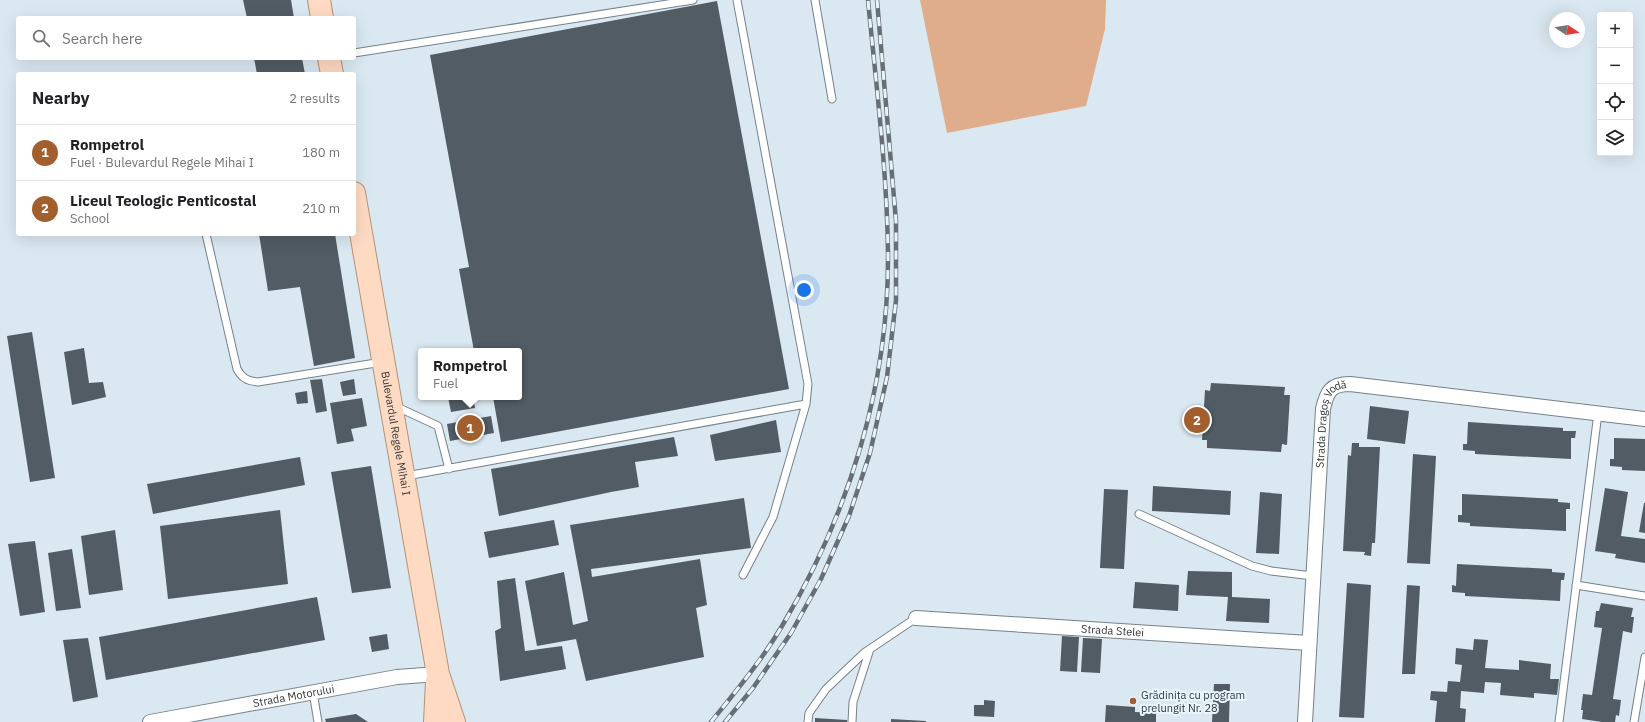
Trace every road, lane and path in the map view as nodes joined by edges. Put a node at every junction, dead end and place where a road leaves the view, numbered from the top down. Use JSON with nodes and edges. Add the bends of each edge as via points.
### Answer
{"nodes":[{"id":1,"x":319,"y":0,"type":"edge"},
{"id":2,"x":693,"y":0,"type":"edge"},
{"id":3,"x":737,"y":0,"type":"edge"},
{"id":4,"x":815,"y":0,"type":"edge"},
{"id":5,"x":322,"y":16,"type":"edge"},
{"id":6,"x":356,"y":53,"type":"edge"},
{"id":7,"x":329,"y":60,"type":"edge"},
{"id":8,"x":332,"y":72,"type":"edge"},
{"id":9,"x":832,"y":99,"type":"dead end"},
{"id":10,"x":356,"y":204,"type":"edge"},
{"id":11,"x":206,"y":236,"type":"edge"},
{"id":12,"x":384,"y":361,"type":"junction"},
{"id":13,"x":391,"y":404,"type":"junction"},
{"id":14,"x":806,"y":404,"type":"junction"},
{"id":15,"x":1598,"y":413,"type":"junction"},
{"id":16,"x":1645,"y":419,"type":"edge"},
{"id":17,"x":449,"y":469,"type":"junction"},
{"id":18,"x":404,"y":477,"type":"junction"},
{"id":19,"x":1139,"y":514,"type":"dead end"},
{"id":20,"x":744,"y":574,"type":"dead end"},
{"id":21,"x":1313,"y":576,"type":"junction"},
{"id":22,"x":1576,"y":585,"type":"junction"},
{"id":23,"x":1645,"y":596,"type":"edge"},
{"id":24,"x":916,"y":618,"type":"joint"},
{"id":25,"x":1309,"y":643,"type":"junction"},
{"id":26,"x":870,"y":649,"type":"junction"},
{"id":27,"x":1645,"y":657,"type":"edge"},
{"id":28,"x":438,"y":674,"type":"junction"},
{"id":29,"x":313,"y":692,"type":"junction"},
{"id":30,"x":199,"y":718,"type":"edge"},
{"id":31,"x":150,"y":722,"type":"edge"},
{"id":32,"x":318,"y":722,"type":"edge"},
{"id":33,"x":435,"y":722,"type":"edge"},
{"id":34,"x":454,"y":722,"type":"edge"},
{"id":35,"x":808,"y":722,"type":"edge"},
{"id":36,"x":852,"y":722,"type":"edge"},
{"id":37,"x":1305,"y":722,"type":"edge"},
{"id":38,"x":1559,"y":722,"type":"edge"},
{"id":39,"x":1634,"y":722,"type":"edge"}],
"edges":[{"from":1,"to":5,"type":"main road"},
{"from":2,"to":6,"type":"lane"},
{"from":3,"to":14,"type":"lane","via":[[808,384]]},
{"from":4,"to":9,"type":"lane"},
{"from":7,"to":8,"type":"main road"},
{"from":10,"to":12,"type":"main road","name":"Bulevardul Regele Mihai I"},
{"from":11,"to":12,"type":"lane","via":[[237,369],[242,378],[258,382]]},
{"from":12,"to":13,"type":"main road","name":"Bulevardul Regele Mihai I"},
{"from":13,"to":17,"type":"lane","via":[[438,426]]},
{"from":13,"to":18,"type":"main road","name":"Bulevardul Regele Mihai I"},
{"from":14,"to":17,"type":"lane"},
{"from":14,"to":20,"type":"lane","via":[[773,517]]},
{"from":15,"to":16,"type":"street"},
{"from":15,"to":21,"type":"street","name":"Strada Dragoș Vodă","via":[[1350,384],[1339,384],[1331,388],[1325,398],[1323,409]]},
{"from":15,"to":22,"type":"lane"},
{"from":17,"to":18,"type":"lane"},
{"from":18,"to":28,"type":"main road","name":"Bulevardul Regele Mihai I"},
{"from":19,"to":21,"type":"lane","via":[[1252,566]]},
{"from":21,"to":25,"type":"street","name":"Strada Dragoș Vodă"},
{"from":22,"to":23,"type":"lane"},
{"from":22,"to":38,"type":"lane"},
{"from":24,"to":25,"type":"street","name":"Strada Stelei"},
{"from":24,"to":26,"type":"lane"},
{"from":25,"to":37,"type":"street","name":"Strada Dragoș Vodă"},
{"from":26,"to":35,"type":"lane","via":[[826,689],[809,713]]},
{"from":26,"to":36,"type":"lane","via":[[854,702]]},
{"from":27,"to":39,"type":"lane"},
{"from":28,"to":29,"type":"street","name":"Strada Motorului","via":[[397,677]]},
{"from":28,"to":33,"type":"main road","name":"Bulevardul Regele Mihai I"},
{"from":28,"to":34,"type":"main road","name":"Bulevardul Regele Mihai I"},
{"from":29,"to":30,"type":"street","name":"Strada Motorului"},
{"from":29,"to":32,"type":"lane"},
{"from":30,"to":31,"type":"street","name":"Strada Motorului"}]}
